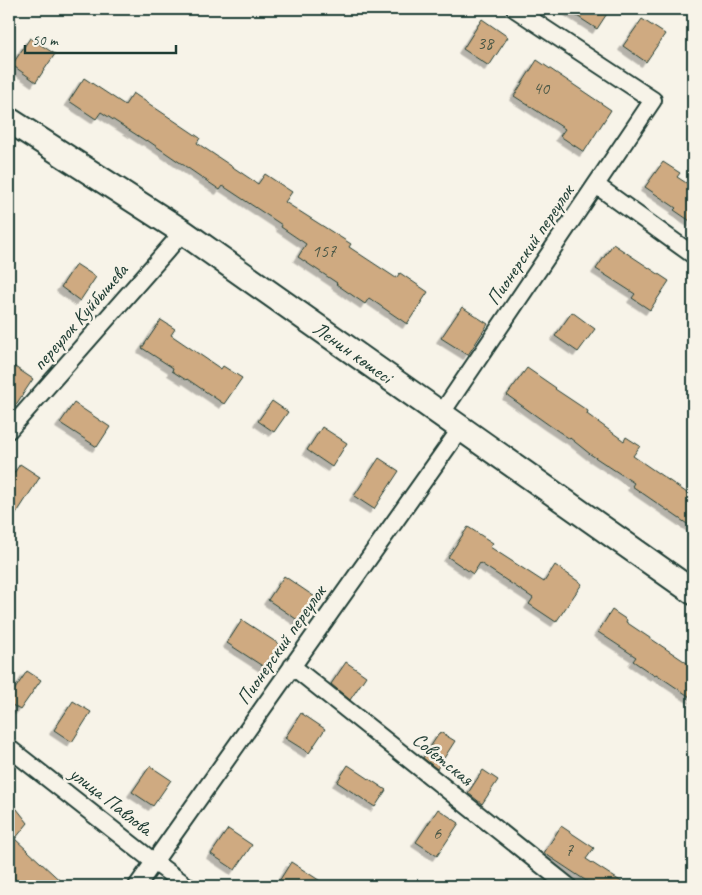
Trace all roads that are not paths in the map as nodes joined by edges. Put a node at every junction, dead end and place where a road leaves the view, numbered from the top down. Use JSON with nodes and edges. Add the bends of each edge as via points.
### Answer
{"nodes":[{"id":1,"x":515,"y":9,"type":"edge"},
{"id":2,"x":9,"y":120,"type":"edge"},
{"id":3,"x":596,"y":185,"type":"junction"},
{"id":4,"x":183,"y":232,"type":"junction"},
{"id":5,"x":693,"y":255,"type":"edge"},
{"id":6,"x":441,"y":414,"type":"junction"},
{"id":7,"x":461,"y":428,"type":"junction"},
{"id":8,"x":9,"y":430,"type":"edge"},
{"id":9,"x":693,"y":592,"type":"edge"},
{"id":10,"x":292,"y":666,"type":"junction"},
{"id":11,"x":9,"y":748,"type":"edge"},
{"id":12,"x":154,"y":862,"type":"junction"},
{"id":13,"x":137,"y":886,"type":"edge"},
{"id":14,"x":187,"y":886,"type":"edge"},
{"id":15,"x":568,"y":886,"type":"edge"}],
"edges":[{"from":1,"to":3,"type":"street","name":"Пионерский переулок","via":[[653,100]]},
{"from":2,"to":4,"type":"street","name":"Ленин көшесі"},
{"from":3,"to":5,"type":"street"},
{"from":3,"to":6,"type":"street","name":"Пионерский переулок"},
{"from":4,"to":6,"type":"street","name":"Ленин көшесі"},
{"from":4,"to":8,"type":"street","name":"переулок Куйбышева"},
{"from":6,"to":7,"type":"street","name":"Ленин көшесі"},
{"from":7,"to":9,"type":"street","name":"Ленин көшесі"},
{"from":7,"to":10,"type":"street","name":"Пионерский переулок"},
{"from":10,"to":12,"type":"street","name":"Пионерский переулок"},
{"from":10,"to":15,"type":"street","name":"Советская"},
{"from":11,"to":12,"type":"street","name":"улица Павлова"},
{"from":12,"to":13,"type":"street","name":"Пионерский переулок"},
{"from":12,"to":14,"type":"street","name":"улица Павлова"}]}
